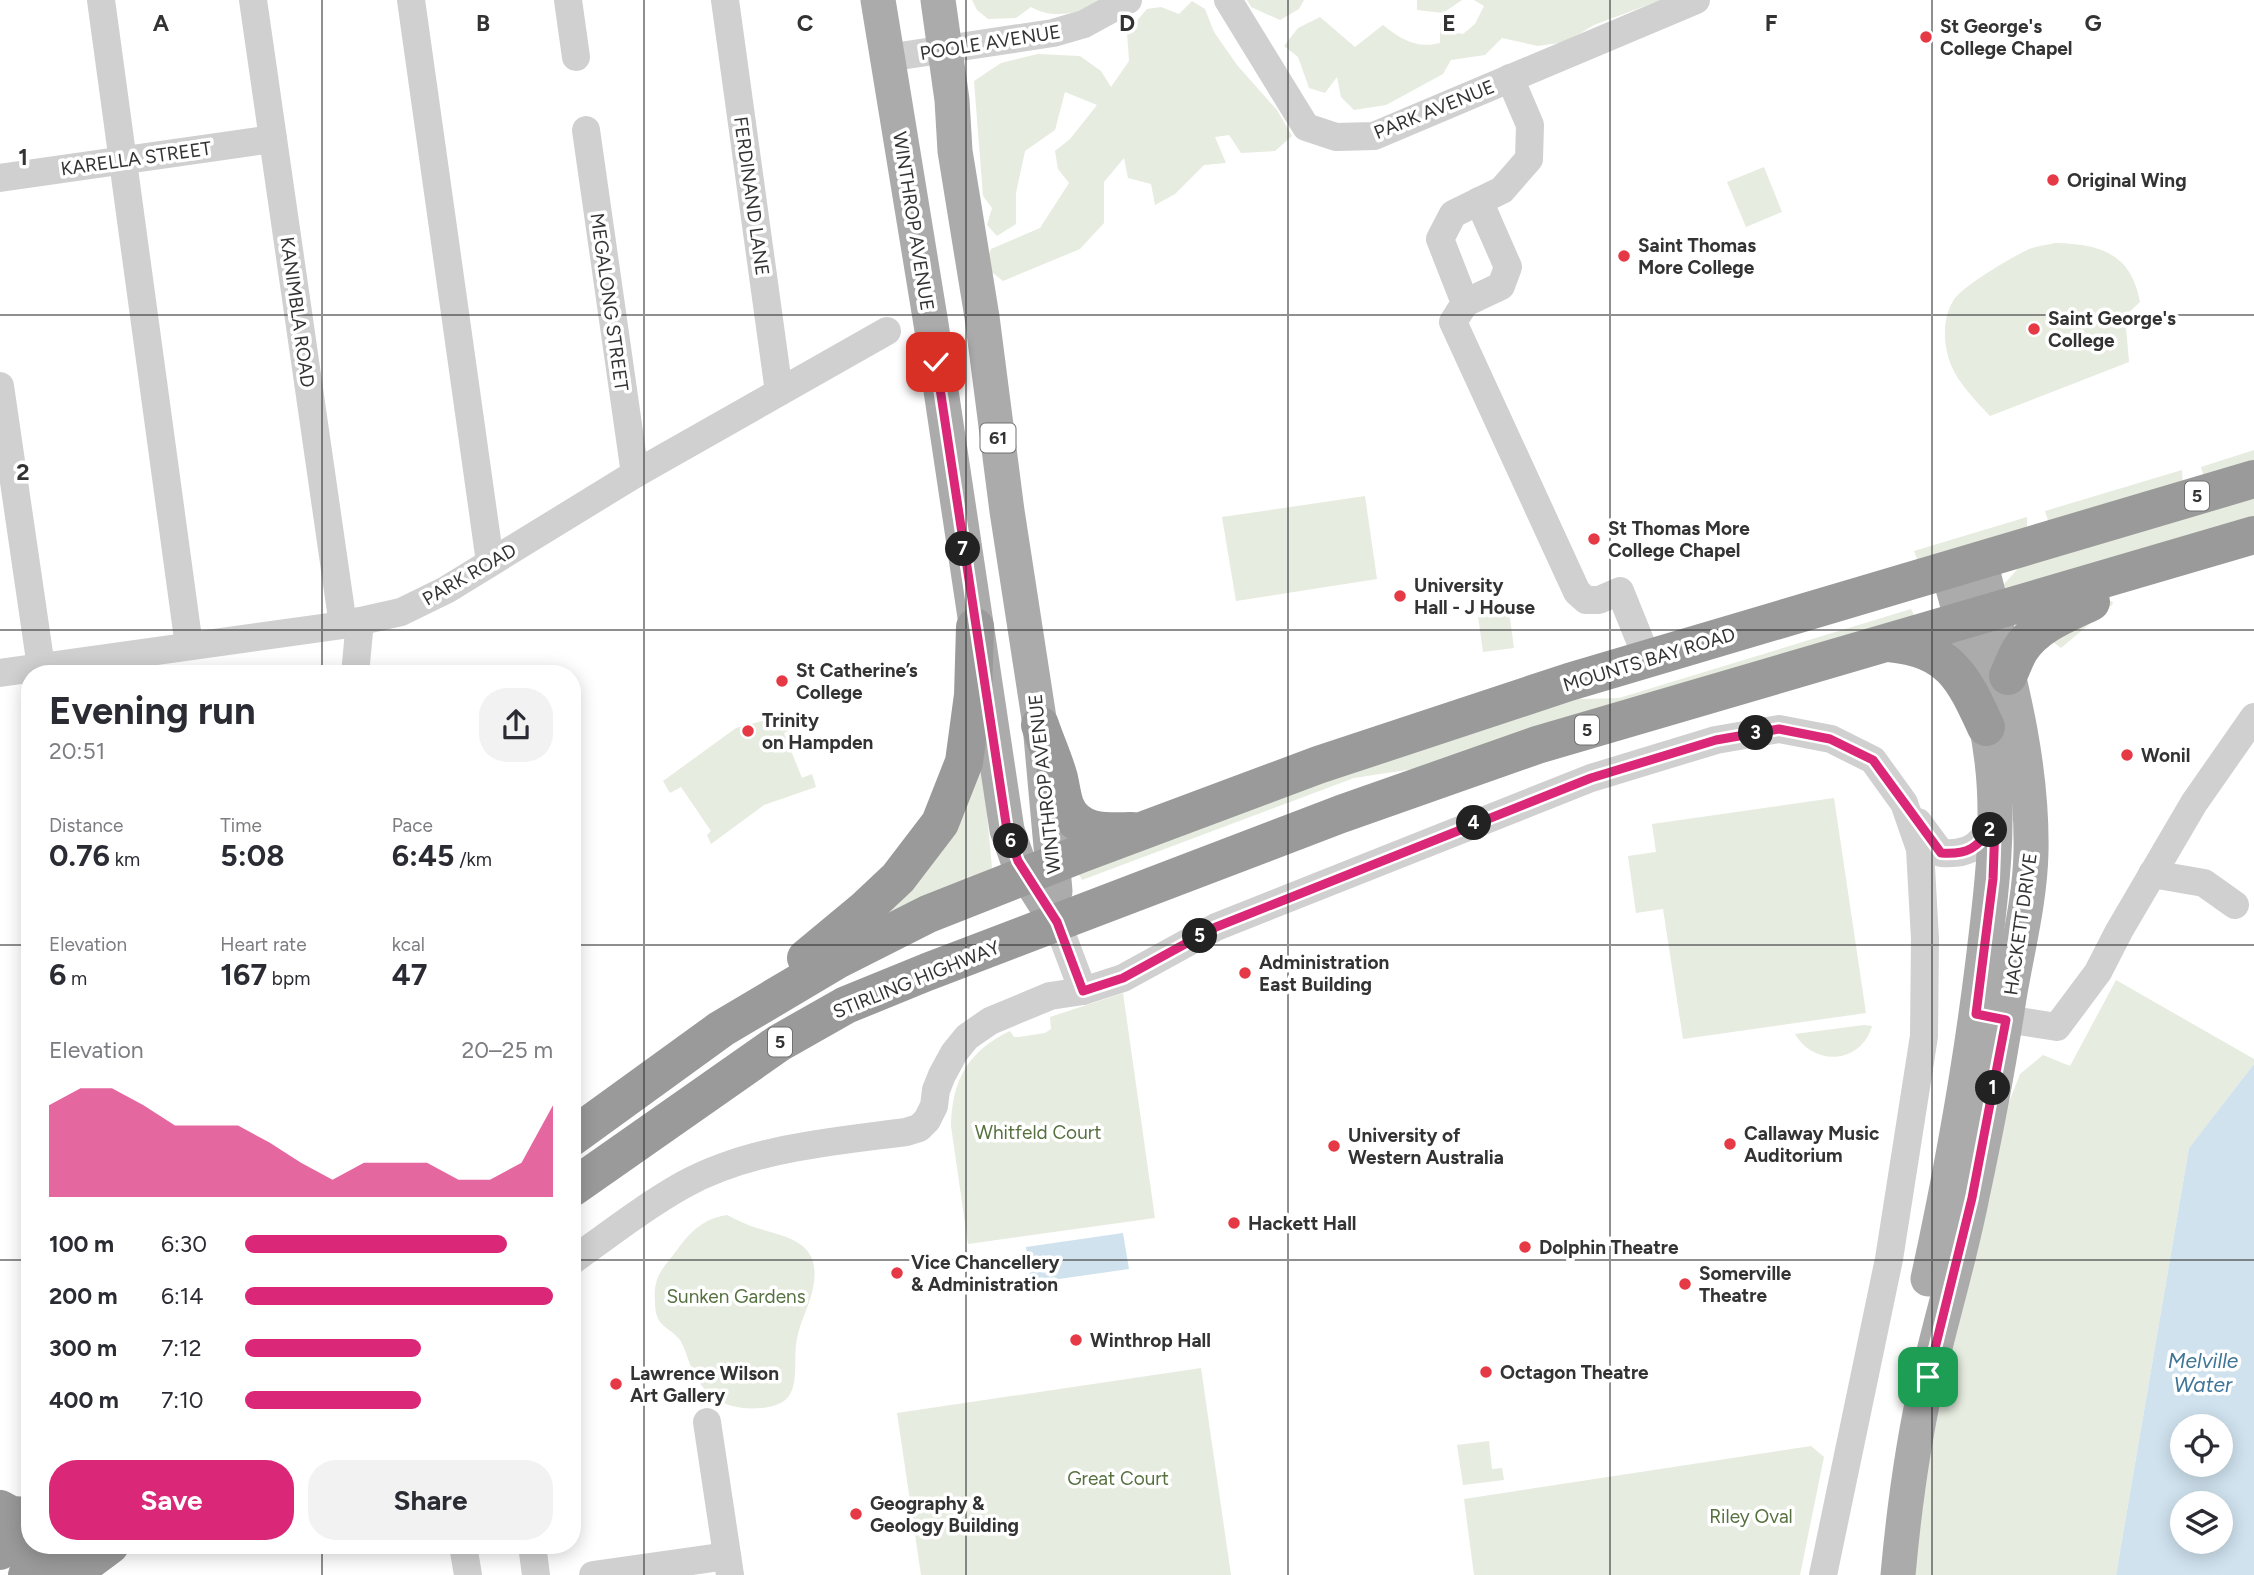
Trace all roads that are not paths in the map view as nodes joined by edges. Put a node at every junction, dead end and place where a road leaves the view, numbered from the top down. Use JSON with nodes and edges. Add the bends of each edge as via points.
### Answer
{"nodes":[{"id":1,"x":101,"y":0,"type":"edge"},
{"id":2,"x":253,"y":0,"type":"edge"},
{"id":3,"x":411,"y":0,"type":"edge"},
{"id":4,"x":568,"y":0,"type":"edge"},
{"id":5,"x":725,"y":0,"type":"edge"},
{"id":6,"x":878,"y":0,"type":"edge"},
{"id":7,"x":938,"y":0,"type":"edge"},
{"id":8,"x":1128,"y":0,"type":"edge"},
{"id":9,"x":1228,"y":0,"type":"edge"},
{"id":10,"x":1696,"y":0,"type":"edge"},
{"id":11,"x":946,"y":50,"type":"junction"},
{"id":12,"x":576,"y":58,"type":"dead end"},
{"id":13,"x":887,"y":58,"type":"junction"},
{"id":14,"x":1510,"y":78,"type":"junction"},
{"id":15,"x":586,"y":130,"type":"dead end"},
{"id":16,"x":273,"y":139,"type":"junction"},
{"id":17,"x":123,"y":160,"type":"junction"},
{"id":18,"x":0,"y":178,"type":"edge"},
{"id":19,"x":1479,"y":201,"type":"junction"},
{"id":20,"x":1465,"y":303,"type":"junction"},
{"id":21,"x":887,"y":331,"type":"dead end"},
{"id":22,"x":0,"y":386,"type":"edge"},
{"id":23,"x":779,"y":391,"type":"junction"},
{"id":24,"x":635,"y":474,"type":"junction"},
{"id":25,"x":2254,"y":479,"type":"edge"},
{"id":26,"x":2254,"y":535,"type":"edge"},
{"id":27,"x":490,"y":562,"type":"junction"},
{"id":28,"x":1964,"y":565,"type":"junction"},
{"id":29,"x":2150,"y":567,"type":"junction"},
{"id":30,"x":1977,"y":617,"type":"junction"},
{"id":31,"x":352,"y":623,"type":"junction"},
{"id":32,"x":975,"y":627,"type":"junction"},
{"id":33,"x":1888,"y":643,"type":"junction"},
{"id":34,"x":189,"y":646,"type":"junction"},
{"id":35,"x":1647,"y":659,"type":"junction"},
{"id":36,"x":41,"y":665,"type":"edge"},
{"id":37,"x":55,"y":665,"type":"edge"},
{"id":38,"x":354,"y":665,"type":"edge"},
{"id":39,"x":21,"y":670,"type":"edge"},
{"id":40,"x":0,"y":673,"type":"edge"},
{"id":41,"x":2008,"y":676,"type":"junction"},
{"id":42,"x":2254,"y":717,"type":"edge"},
{"id":43,"x":1040,"y":725,"type":"junction"},
{"id":44,"x":1986,"y":727,"type":"junction"},
{"id":45,"x":1904,"y":803,"type":"junction"},
{"id":46,"x":1995,"y":825,"type":"junction"},
{"id":47,"x":1142,"y":830,"type":"junction"},
{"id":48,"x":1040,"y":871,"type":"junction"},
{"id":49,"x":2152,"y":874,"type":"junction"},
{"id":50,"x":2235,"y":905,"type":"dead end"},
{"id":51,"x":1057,"y":922,"type":"junction"},
{"id":52,"x":1083,"y":991,"type":"junction"},
{"id":53,"x":1991,"y":1017,"type":"junction"},
{"id":54,"x":721,"y":1029,"type":"junction"},
{"id":55,"x":581,"y":1131,"type":"edge"},
{"id":56,"x":581,"y":1182,"type":"edge"},
{"id":57,"x":581,"y":1255,"type":"edge"},
{"id":58,"x":707,"y":1422,"type":"dead end"},
{"id":59,"x":0,"y":1509,"type":"edge"},
{"id":60,"x":21,"y":1516,"type":"edge"},
{"id":61,"x":21,"y":1537,"type":"edge"},
{"id":62,"x":0,"y":1551,"type":"edge"},
{"id":63,"x":56,"y":1554,"type":"edge"},
{"id":64,"x":98,"y":1554,"type":"edge"},
{"id":65,"x":464,"y":1554,"type":"edge"},
{"id":66,"x":533,"y":1554,"type":"edge"},
{"id":67,"x":728,"y":1565,"type":"edge"},
{"id":68,"x":27,"y":1575,"type":"edge"},
{"id":69,"x":70,"y":1575,"type":"edge"},
{"id":70,"x":468,"y":1575,"type":"edge"},
{"id":71,"x":536,"y":1575,"type":"edge"},
{"id":72,"x":593,"y":1575,"type":"edge"},
{"id":73,"x":1823,"y":1575,"type":"edge"},
{"id":74,"x":1876,"y":1575,"type":"edge"},
{"id":75,"x":1898,"y":1575,"type":"edge"}],
"edges":[{"from":1,"to":17,"type":"street"},
{"from":2,"to":16,"type":"street","name":"KANIMBLA ROAD"},
{"from":3,"to":27,"type":"street"},
{"from":4,"to":12,"type":"street"},
{"from":5,"to":23,"type":"street","name":"FERDINAND LANE"},
{"from":6,"to":13,"type":"main road","name":"WINTHROP AVENUE","number":"61"},
{"from":7,"to":11,"type":"main road","name":"WINTHROP AVENUE","number":"61"},
{"from":8,"to":11,"type":"street","name":"POOLE AVENUE","via":[[1084,24],[1053,33]]},
{"from":9,"to":14,"type":"street","name":"PARK AVENUE","via":[[1306,127],[1336,138],[1374,136]]},
{"from":10,"to":14,"type":"street","name":"PARK AVENUE"},
{"from":11,"to":13,"type":"street","name":"POOLE AVENUE"},
{"from":11,"to":43,"type":"main road","name":"WINTHROP AVENUE","number":"61","via":[[955,151]]},
{"from":13,"to":32,"type":"main road","name":"WINTHROP AVENUE","number":"61"},
{"from":14,"to":19,"type":"street","via":[[1530,125],[1529,159],[1502,190]]},
{"from":15,"to":24,"type":"street","name":"MEGALONG STREET"},
{"from":16,"to":17,"type":"street","name":"KARELLA STREET"},
{"from":16,"to":31,"type":"street","name":"KANIMBLA ROAD"},
{"from":17,"to":18,"type":"street","name":"KARELLA STREET"},
{"from":17,"to":34,"type":"street"},
{"from":19,"to":20,"type":"street","via":[[1453,214],[1440,239]]},
{"from":19,"to":20,"type":"street","via":[[1508,267],[1501,286]]},
{"from":20,"to":35,"type":"street","via":[[1453,322],[1577,593],[1586,600],[1599,600],[1620,591]]},
{"from":21,"to":23,"type":"street","name":"PARK ROAD"},
{"from":22,"to":36,"type":"street"},
{"from":23,"to":24,"type":"street","name":"PARK ROAD"},
{"from":24,"to":27,"type":"street","name":"PARK ROAD"},
{"from":25,"to":28,"type":"highway","name":"MOUNTS BAY ROAD","number":"5"},
{"from":26,"to":29,"type":"highway","number":"5"},
{"from":27,"to":31,"type":"street","name":"PARK ROAD","via":[[401,612]]},
{"from":28,"to":30,"type":"main road","name":"HACKETT DRIVE"},
{"from":28,"to":35,"type":"highway","name":"MOUNTS BAY ROAD","number":"5"},
{"from":29,"to":30,"type":"highway","number":"5"},
{"from":29,"to":41,"type":"highway","via":[[2046,624],[2020,649]]},
{"from":30,"to":33,"type":"highway","number":"5"},
{"from":30,"to":41,"type":"main road","name":"HACKETT DRIVE"},
{"from":30,"to":44,"type":"main road","name":"HACKETT DRIVE"},
{"from":31,"to":34,"type":"street","name":"PARK ROAD"},
{"from":31,"to":38,"type":"street","name":"KANIMBLA ROAD"},
{"from":32,"to":48,"type":"main road","name":"WINTHROP AVENUE","number":"61","via":[[1007,830],[1018,861]]},
{"from":32,"to":54,"type":"highway","via":[[974,695],[964,762],[940,823],[881,894]]},
{"from":33,"to":44,"type":"highway","via":[[1924,649],[1942,659],[1970,691]]},
{"from":33,"to":51,"type":"highway","number":"5","via":[[1537,745]]},
{"from":34,"to":37,"type":"street","name":"PARK ROAD"},
{"from":35,"to":47,"type":"highway","name":"MOUNTS BAY ROAD","number":"5","via":[[1318,765]]},
{"from":39,"to":40,"type":"street","name":"PARK ROAD"},
{"from":41,"to":53,"type":"main road","name":"HACKETT DRIVE","via":[[2030,789],[2031,852],[2029,879]]},
{"from":42,"to":49,"type":"street"},
{"from":43,"to":47,"type":"highway","number":"61","via":[[1065,807],[1078,824],[1091,830]]},
{"from":43,"to":48,"type":"main road","name":"WINTHROP AVENUE","number":"61"},
{"from":44,"to":46,"type":"main road","name":"HACKETT DRIVE"},
{"from":45,"to":46,"type":"street","via":[[1941,853],[1972,850]]},
{"from":45,"to":52,"type":"street","via":[[1873,760],[1830,739],[1779,729],[1716,740],[1591,778],[1493,816],[1216,927],[1123,978]]},
{"from":45,"to":73,"type":"street","via":[[1920,849],[1924,1036],[1889,1259]]},
{"from":46,"to":53,"type":"main road","name":"HACKETT DRIVE"},
{"from":47,"to":48,"type":"highway","name":"MOUNTS BAY ROAD","number":"5"},
{"from":48,"to":51,"type":"main road","name":"WINTHROP AVENUE","number":"61"},
{"from":48,"to":54,"type":"highway","number":"5","via":[[885,935]]},
{"from":49,"to":50,"type":"street","via":[[2204,883]]},
{"from":49,"to":53,"type":"street","via":[[2098,972],[2057,1027]]},
{"from":51,"to":52,"type":"street"},
{"from":51,"to":56,"type":"highway","name":"STIRLING HIGHWAY","number":"5","via":[[846,1005],[779,1043]]},
{"from":52,"to":57,"type":"street","via":[[1050,996],[990,1021],[968,1037],[942,1075],[934,1106],[919,1128],[769,1153],[726,1166],[684,1185]]},
{"from":53,"to":74,"type":"main road","name":"HACKETT DRIVE","via":[[1893,1439]]},
{"from":53,"to":75,"type":"main road","name":"HACKETT DRIVE","via":[[1972,1198],[1915,1443]]},
{"from":54,"to":55,"type":"highway","number":"5"},
{"from":58,"to":67,"type":"street"},
{"from":59,"to":60,"type":"highway"},
{"from":61,"to":62,"type":"highway"},
{"from":63,"to":68,"type":"highway"},
{"from":64,"to":69,"type":"highway"},
{"from":65,"to":70,"type":"street"},
{"from":66,"to":71,"type":"street"},
{"from":67,"to":72,"type":"street"}]}
